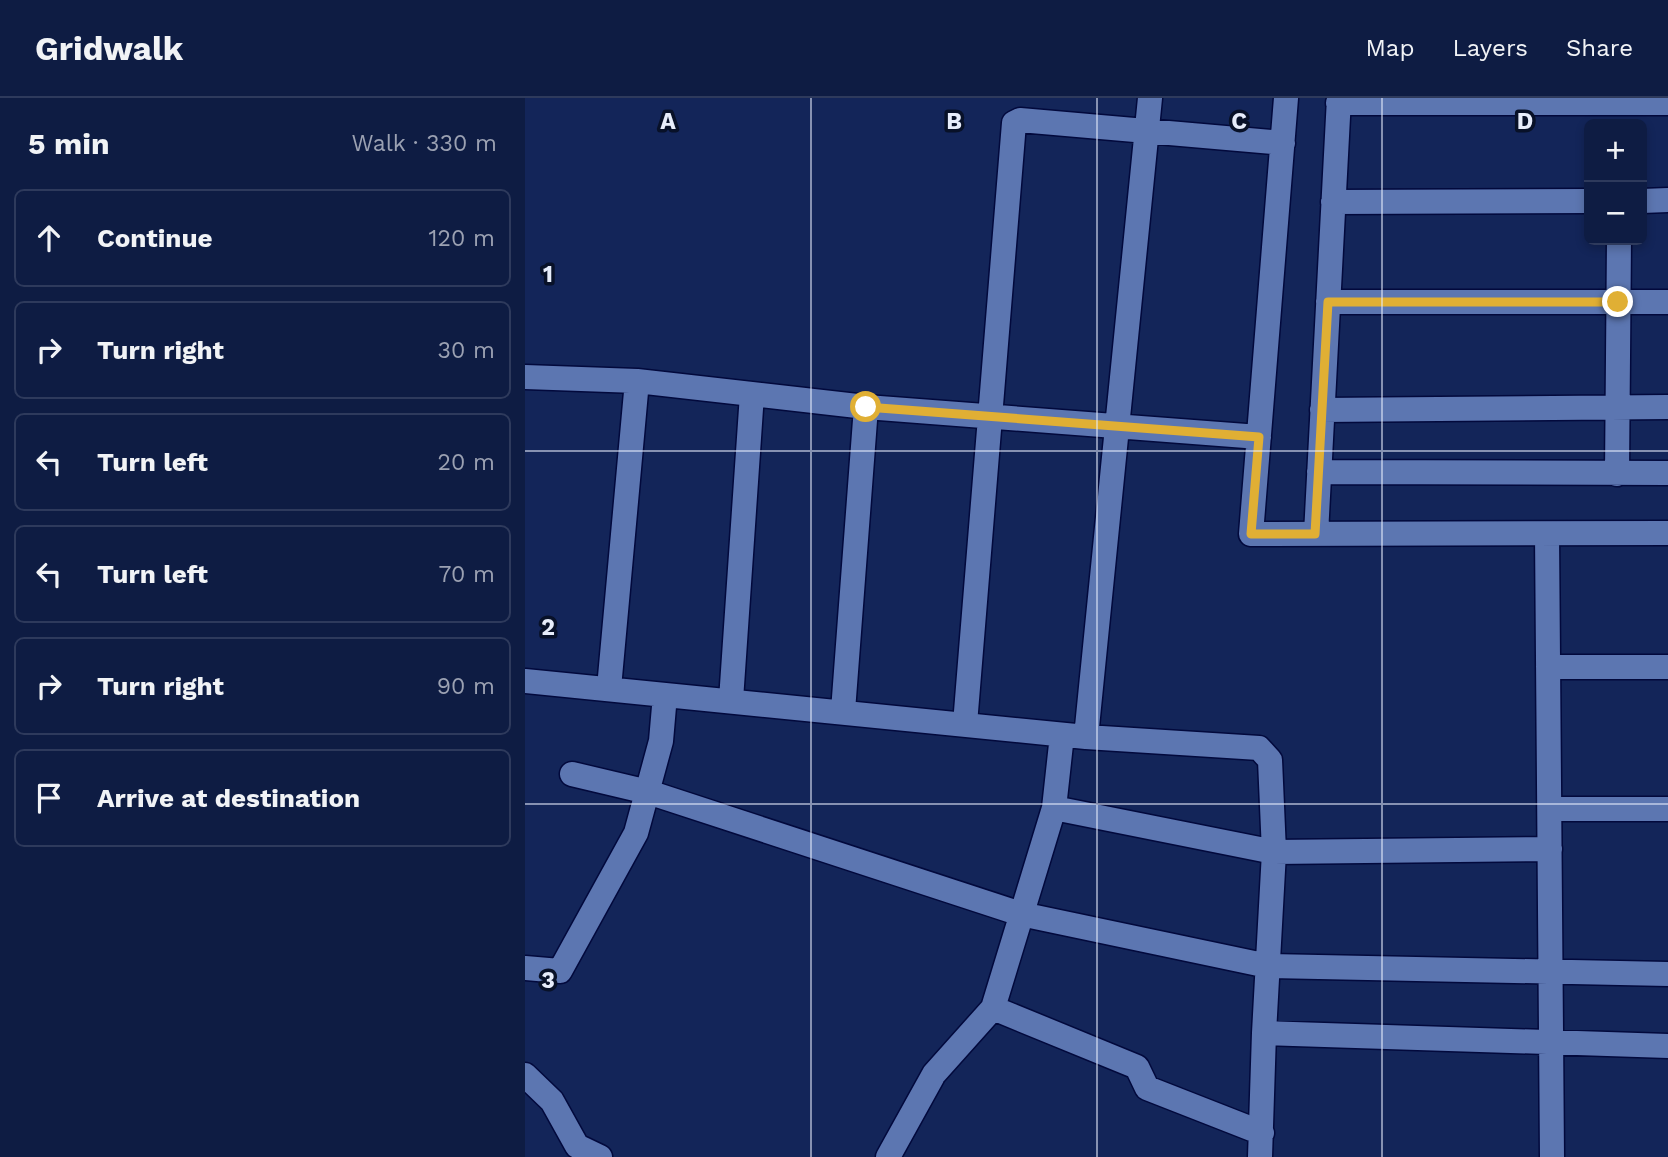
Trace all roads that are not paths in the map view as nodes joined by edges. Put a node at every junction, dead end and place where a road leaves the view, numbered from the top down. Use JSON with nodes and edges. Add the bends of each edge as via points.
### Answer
{"nodes":[{"id":1,"x":1150,"y":98,"type":"edge"},
{"id":2,"x":1286,"y":98,"type":"edge"},
{"id":3,"x":1338,"y":101,"type":"edge"},
{"id":4,"x":1668,"y":103,"type":"edge"},
{"id":5,"x":1620,"y":114,"type":"edge"},
{"id":6,"x":1149,"y":132,"type":"junction"},
{"id":7,"x":1283,"y":143,"type":"junction"},
{"id":8,"x":1668,"y":200,"type":"edge"},
{"id":9,"x":1584,"y":201,"type":"edge"},
{"id":10,"x":1647,"y":201,"type":"edge"},
{"id":11,"x":1333,"y":202,"type":"junction"},
{"id":12,"x":1619,"y":245,"type":"edge"},
{"id":13,"x":1328,"y":302,"type":"junction"},
{"id":14,"x":1618,"y":302,"type":"junction"},
{"id":15,"x":1668,"y":302,"type":"edge"},
{"id":16,"x":525,"y":377,"type":"edge"},
{"id":17,"x":637,"y":382,"type":"junction"},
{"id":18,"x":752,"y":394,"type":"junction"},
{"id":19,"x":1618,"y":406,"type":"junction"},
{"id":20,"x":866,"y":407,"type":"junction"},
{"id":21,"x":1668,"y":407,"type":"edge"},
{"id":22,"x":1322,"y":410,"type":"junction"},
{"id":23,"x":991,"y":416,"type":"junction"},
{"id":24,"x":1115,"y":427,"type":"junction"},
{"id":25,"x":1259,"y":437,"type":"junction"},
{"id":26,"x":1319,"y":472,"type":"junction"},
{"id":27,"x":1668,"y":473,"type":"edge"},
{"id":28,"x":1617,"y":474,"type":"junction"},
{"id":29,"x":1668,"y":533,"type":"edge"},
{"id":30,"x":1315,"y":534,"type":"junction"},
{"id":31,"x":1547,"y":534,"type":"junction"},
{"id":32,"x":1548,"y":667,"type":"junction"},
{"id":33,"x":1668,"y":667,"type":"edge"},
{"id":34,"x":525,"y":681,"type":"edge"},
{"id":35,"x":609,"y":688,"type":"junction"},
{"id":36,"x":665,"y":695,"type":"junction"},
{"id":37,"x":731,"y":699,"type":"junction"},
{"id":38,"x":843,"y":711,"type":"junction"},
{"id":39,"x":965,"y":724,"type":"junction"},
{"id":40,"x":1074,"y":736,"type":"junction"},
{"id":41,"x":572,"y":774,"type":"dead end"},
{"id":42,"x":648,"y":792,"type":"junction"},
{"id":43,"x":1054,"y":808,"type":"junction"},
{"id":44,"x":1550,"y":809,"type":"junction"},
{"id":45,"x":1668,"y":809,"type":"edge"},
{"id":46,"x":1550,"y":849,"type":"junction"},
{"id":47,"x":1275,"y":852,"type":"junction"},
{"id":48,"x":1021,"y":914,"type":"junction"},
{"id":49,"x":1268,"y":966,"type":"junction"},
{"id":50,"x":525,"y":968,"type":"edge"},
{"id":51,"x":1552,"y":973,"type":"junction"},
{"id":52,"x":1668,"y":974,"type":"edge"},
{"id":53,"x":993,"y":1008,"type":"junction"},
{"id":54,"x":1264,"y":1034,"type":"junction"},
{"id":55,"x":1553,"y":1043,"type":"junction"},
{"id":56,"x":1668,"y":1046,"type":"edge"},
{"id":57,"x":525,"y":1075,"type":"edge"},
{"id":58,"x":1261,"y":1145,"type":"edge"},
{"id":59,"x":600,"y":1157,"type":"edge"},
{"id":60,"x":888,"y":1157,"type":"edge"},
{"id":61,"x":1552,"y":1157,"type":"edge"}],
"edges":[{"from":1,"to":6,"type":"street"},
{"from":2,"to":7,"type":"street"},
{"from":3,"to":5,"type":"street"},
{"from":3,"to":11,"type":"street"},
{"from":4,"to":5,"type":"street"},
{"from":6,"to":7,"type":"street"},
{"from":6,"to":23,"type":"street","via":[[1014,123]]},
{"from":6,"to":24,"type":"street"},
{"from":7,"to":25,"type":"street"},
{"from":8,"to":10,"type":"street"},
{"from":9,"to":11,"type":"street"},
{"from":11,"to":13,"type":"street"},
{"from":12,"to":14,"type":"street"},
{"from":13,"to":14,"type":"street"},
{"from":13,"to":22,"type":"street"},
{"from":14,"to":15,"type":"street"},
{"from":14,"to":19,"type":"street"},
{"from":16,"to":17,"type":"street"},
{"from":17,"to":18,"type":"street"},
{"from":17,"to":35,"type":"street"},
{"from":18,"to":20,"type":"street"},
{"from":18,"to":37,"type":"street"},
{"from":19,"to":21,"type":"street"},
{"from":19,"to":22,"type":"street"},
{"from":19,"to":28,"type":"street"},
{"from":20,"to":23,"type":"street"},
{"from":20,"to":38,"type":"street"},
{"from":22,"to":26,"type":"street"},
{"from":23,"to":24,"type":"street"},
{"from":23,"to":39,"type":"street"},
{"from":24,"to":25,"type":"street"},
{"from":24,"to":40,"type":"street"},
{"from":25,"to":30,"type":"street","via":[[1251,534]]},
{"from":26,"to":28,"type":"street"},
{"from":26,"to":30,"type":"street"},
{"from":27,"to":28,"type":"street"},
{"from":29,"to":31,"type":"street"},
{"from":30,"to":31,"type":"street"},
{"from":31,"to":32,"type":"street"},
{"from":32,"to":33,"type":"street"},
{"from":32,"to":44,"type":"street"},
{"from":34,"to":35,"type":"street"},
{"from":35,"to":36,"type":"street"},
{"from":36,"to":37,"type":"street"},
{"from":36,"to":42,"type":"street","via":[[661,741]]},
{"from":37,"to":38,"type":"street"},
{"from":38,"to":39,"type":"street"},
{"from":39,"to":40,"type":"street"},
{"from":40,"to":43,"type":"street"},
{"from":40,"to":47,"type":"street","via":[[1259,748],[1270,760]]},
{"from":41,"to":42,"type":"street"},
{"from":42,"to":48,"type":"street"},
{"from":42,"to":50,"type":"street","via":[[636,833],[560,971]]},
{"from":43,"to":47,"type":"street"},
{"from":43,"to":48,"type":"street"},
{"from":44,"to":45,"type":"street"},
{"from":44,"to":46,"type":"street"},
{"from":46,"to":47,"type":"street"},
{"from":46,"to":51,"type":"street"},
{"from":47,"to":49,"type":"street"},
{"from":48,"to":49,"type":"street"},
{"from":48,"to":53,"type":"street"},
{"from":49,"to":51,"type":"street"},
{"from":49,"to":54,"type":"street"},
{"from":51,"to":52,"type":"street"},
{"from":51,"to":55,"type":"street"},
{"from":53,"to":58,"type":"street","via":[[1137,1067],[1147,1088]]},
{"from":53,"to":60,"type":"street","via":[[933,1074]]},
{"from":54,"to":55,"type":"street"},
{"from":54,"to":58,"type":"street"},
{"from":55,"to":56,"type":"street"},
{"from":55,"to":61,"type":"street"},
{"from":57,"to":59,"type":"street","via":[[552,1101],[577,1146]]}]}
